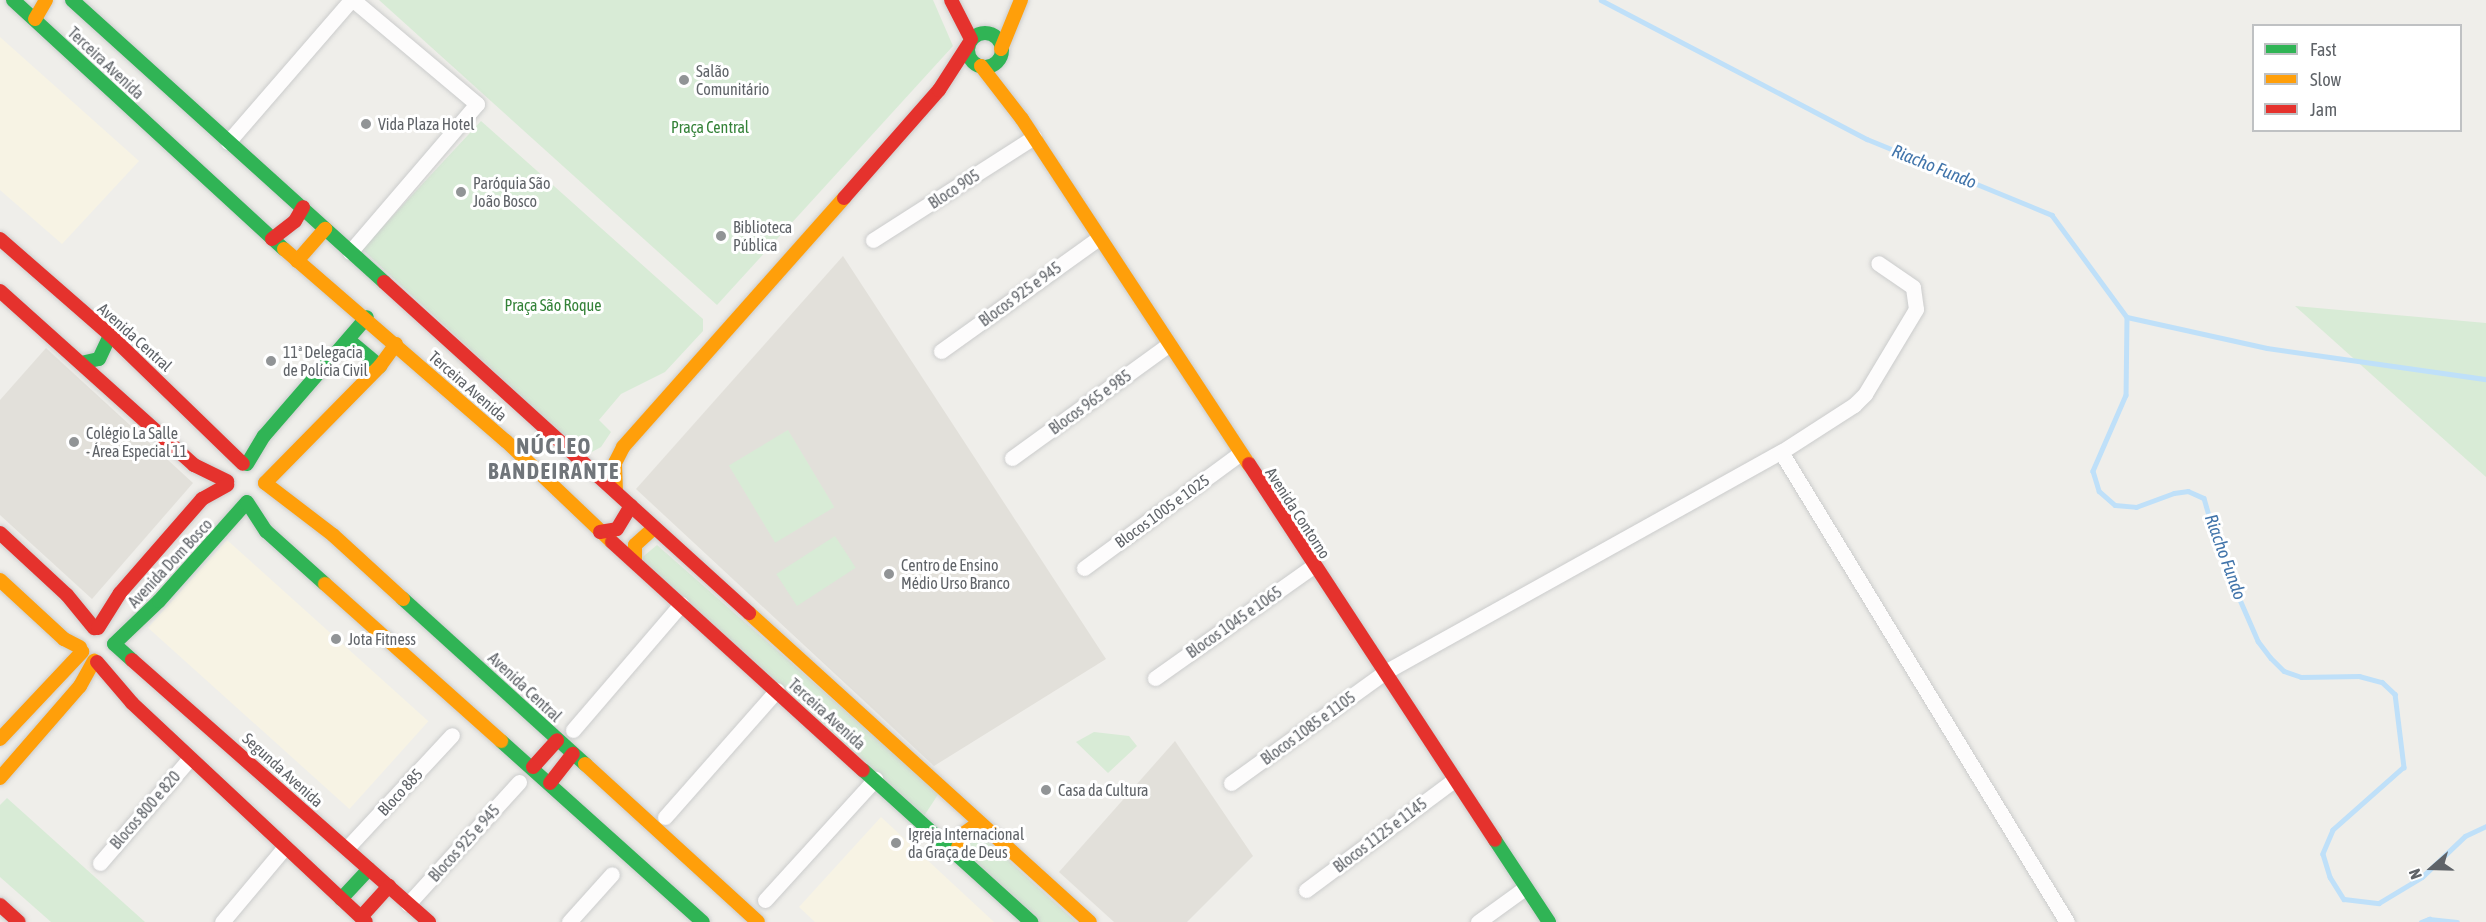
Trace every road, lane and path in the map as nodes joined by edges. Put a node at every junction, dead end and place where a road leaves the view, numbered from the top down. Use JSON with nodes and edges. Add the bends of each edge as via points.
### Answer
{"nodes":[{"id":1,"x":13,"y":0,"type":"edge"},
{"id":2,"x":46,"y":0,"type":"edge"},
{"id":3,"x":72,"y":0,"type":"edge"},
{"id":4,"x":352,"y":0,"type":"edge"},
{"id":5,"x":952,"y":0,"type":"edge"},
{"id":6,"x":1015,"y":0,"type":"edge"},
{"id":7,"x":1021,"y":0,"type":"edge"},
{"id":8,"x":35,"y":19,"type":"junction"},
{"id":9,"x":977,"y":38,"type":"junction"},
{"id":10,"x":1001,"y":51,"type":"junction"},
{"id":11,"x":979,"y":66,"type":"junction"},
{"id":12,"x":939,"y":90,"type":"junction"},
{"id":13,"x":1022,"y":119,"type":"junction"},
{"id":14,"x":1034,"y":137,"type":"junction"},
{"id":15,"x":228,"y":142,"type":"junction"},
{"id":16,"x":303,"y":207,"type":"junction"},
{"id":17,"x":325,"y":229,"type":"junction"},
{"id":18,"x":1099,"y":238,"type":"junction"},
{"id":19,"x":0,"y":239,"type":"edge"},
{"id":20,"x":272,"y":239,"type":"junction"},
{"id":21,"x":873,"y":240,"type":"dead end"},
{"id":22,"x":350,"y":252,"type":"junction"},
{"id":23,"x":297,"y":261,"type":"junction"},
{"id":24,"x":1878,"y":263,"type":"dead end"},
{"id":25,"x":0,"y":291,"type":"edge"},
{"id":26,"x":367,"y":317,"type":"junction"},
{"id":27,"x":110,"y":335,"type":"junction"},
{"id":28,"x":350,"y":341,"type":"junction"},
{"id":29,"x":396,"y":344,"type":"junction"},
{"id":30,"x":1168,"y":345,"type":"junction"},
{"id":31,"x":941,"y":351,"type":"dead end"},
{"id":32,"x":81,"y":363,"type":"junction"},
{"id":33,"x":380,"y":366,"type":"junction"},
{"id":34,"x":623,"y":447,"type":"junction"},
{"id":35,"x":1781,"y":452,"type":"junction"},
{"id":36,"x":1239,"y":454,"type":"junction"},
{"id":37,"x":1012,"y":458,"type":"dead end"},
{"id":38,"x":586,"y":463,"type":"junction"},
{"id":39,"x":245,"y":464,"type":"junction"},
{"id":40,"x":227,"y":483,"type":"junction"},
{"id":41,"x":265,"y":483,"type":"junction"},
{"id":42,"x":616,"y":492,"type":"junction"},
{"id":43,"x":247,"y":502,"type":"junction"},
{"id":44,"x":631,"y":506,"type":"junction"},
{"id":45,"x":654,"y":528,"type":"junction"},
{"id":46,"x":600,"y":532,"type":"junction"},
{"id":47,"x":0,"y":533,"type":"edge"},
{"id":48,"x":635,"y":562,"type":"junction"},
{"id":49,"x":1313,"y":566,"type":"junction"},
{"id":50,"x":1084,"y":568,"type":"dead end"},
{"id":51,"x":0,"y":580,"type":"edge"},
{"id":52,"x":681,"y":604,"type":"junction"},
{"id":53,"x":96,"y":628,"type":"junction"},
{"id":54,"x":114,"y":644,"type":"junction"},
{"id":55,"x":81,"y":650,"type":"junction"},
{"id":56,"x":96,"y":662,"type":"junction"},
{"id":57,"x":1385,"y":672,"type":"junction"},
{"id":58,"x":1155,"y":678,"type":"dead end"},
{"id":59,"x":777,"y":690,"type":"junction"},
{"id":60,"x":573,"y":730,"type":"dead end"},
{"id":61,"x":452,"y":735,"type":"dead end"},
{"id":62,"x":0,"y":739,"type":"edge"},
{"id":63,"x":558,"y":740,"type":"junction"},
{"id":64,"x":573,"y":754,"type":"junction"},
{"id":65,"x":0,"y":756,"type":"edge"},
{"id":66,"x":190,"y":758,"type":"junction"},
{"id":67,"x":12,"y":765,"type":"junction"},
{"id":68,"x":533,"y":767,"type":"junction"},
{"id":69,"x":0,"y":778,"type":"edge"},
{"id":70,"x":874,"y":779,"type":"junction"},
{"id":71,"x":1454,"y":780,"type":"junction"},
{"id":72,"x":519,"y":782,"type":"dead end"},
{"id":73,"x":550,"y":783,"type":"junction"},
{"id":74,"x":1231,"y":783,"type":"dead end"},
{"id":75,"x":951,"y":798,"type":"junction"},
{"id":76,"x":666,"y":818,"type":"dead end"},
{"id":77,"x":979,"y":823,"type":"junction"},
{"id":78,"x":926,"y":826,"type":"junction"},
{"id":79,"x":284,"y":848,"type":"junction"},
{"id":80,"x":347,"y":848,"type":"junction"},
{"id":81,"x":956,"y":853,"type":"junction"},
{"id":82,"x":100,"y":863,"type":"dead end"},
{"id":83,"x":369,"y":869,"type":"junction"},
{"id":84,"x":612,"y":874,"type":"dead end"},
{"id":85,"x":389,"y":886,"type":"junction"},
{"id":86,"x":1525,"y":888,"type":"junction"},
{"id":87,"x":1306,"y":890,"type":"dead end"},
{"id":88,"x":340,"y":899,"type":"junction"},
{"id":89,"x":765,"y":900,"type":"dead end"},
{"id":90,"x":0,"y":904,"type":"edge"},
{"id":91,"x":408,"y":904,"type":"junction"},
{"id":92,"x":363,"y":919,"type":"edge"},
{"id":93,"x":19,"y":922,"type":"edge"},
{"id":94,"x":222,"y":922,"type":"edge"},
{"id":95,"x":429,"y":922,"type":"edge"},
{"id":96,"x":569,"y":922,"type":"edge"},
{"id":97,"x":703,"y":922,"type":"edge"},
{"id":98,"x":758,"y":922,"type":"edge"},
{"id":99,"x":1031,"y":922,"type":"edge"},
{"id":100,"x":1089,"y":922,"type":"edge"},
{"id":101,"x":1478,"y":922,"type":"edge"},
{"id":102,"x":1549,"y":922,"type":"edge"},
{"id":103,"x":2067,"y":922,"type":"edge"}],
"edges":[{"from":1,"to":8,"type":"main road","name":"Terceira Avenida"},
{"from":2,"to":8,"type":"main road"},
{"from":3,"to":15,"type":"main road","name":"Terceira Avenida"},
{"from":4,"to":15,"type":"street"},
{"from":4,"to":22,"type":"street","via":[[477,104]]},
{"from":5,"to":9,"type":"main road"},
{"from":6,"to":9,"type":"main road"},
{"from":7,"to":10,"type":"main road"},
{"from":8,"to":20,"type":"main road","name":"Terceira Avenida"},
{"from":9,"to":10,"type":"main road","via":[[995,37]]},
{"from":9,"to":11,"type":"main road","via":[[969,57]]},
{"from":9,"to":12,"type":"main road"},
{"from":10,"to":11,"type":"main road","via":[[994,64]]},
{"from":10,"to":13,"type":"main road","name":"Avenida Contorno"},
{"from":11,"to":12,"type":"main road"},
{"from":11,"to":13,"type":"main road","name":"Avenida Contorno"},
{"from":12,"to":34,"type":"main road"},
{"from":13,"to":14,"type":"main road","name":"Avenida Contorno"},
{"from":14,"to":18,"type":"main road","name":"Avenida Contorno"},
{"from":14,"to":21,"type":"street","name":"Bloco 905"},
{"from":15,"to":16,"type":"main road","name":"Terceira Avenida"},
{"from":16,"to":17,"type":"main road","name":"Terceira Avenida"},
{"from":16,"to":20,"type":"main road","via":[[295,221]]},
{"from":17,"to":22,"type":"main road","name":"Terceira Avenida"},
{"from":17,"to":23,"type":"main road"},
{"from":18,"to":30,"type":"main road","name":"Avenida Contorno"},
{"from":18,"to":31,"type":"street","name":"Blocos 925 e 945"},
{"from":19,"to":27,"type":"main road","name":"Avenida Central"},
{"from":20,"to":23,"type":"main road","name":"Terceira Avenida"},
{"from":22,"to":38,"type":"main road","name":"Terceira Avenida"},
{"from":23,"to":26,"type":"main road","name":"Terceira Avenida"},
{"from":24,"to":35,"type":"street","name":"Blocos 1085 e 1105","via":[[1913,287],[1916,309],[1865,394],[1835,419]]},
{"from":25,"to":32,"type":"main road"},
{"from":26,"to":28,"type":"main road"},
{"from":26,"to":29,"type":"main road","name":"Terceira Avenida"},
{"from":27,"to":32,"type":"main road","via":[[99,358]]},
{"from":27,"to":39,"type":"main road","name":"Avenida Central"},
{"from":28,"to":33,"type":"main road"},
{"from":28,"to":39,"type":"main road","via":[[264,436]]},
{"from":29,"to":33,"type":"main road"},
{"from":29,"to":46,"type":"main road","name":"Terceira Avenida"},
{"from":30,"to":36,"type":"main road","name":"Avenida Contorno"},
{"from":30,"to":37,"type":"street","name":"Blocos 965 e 985"},
{"from":32,"to":40,"type":"main road","via":[[194,465]]},
{"from":33,"to":41,"type":"main road"},
{"from":34,"to":38,"type":"main road","via":[[609,457]]},
{"from":34,"to":42,"type":"main road","via":[[615,463]]},
{"from":35,"to":57,"type":"street","name":"Blocos 1085 e 1105"},
{"from":35,"to":103,"type":"street"},
{"from":36,"to":49,"type":"main road","name":"Avenida Contorno"},
{"from":36,"to":50,"type":"street","name":"Blocos 1005 e 1025"},
{"from":38,"to":42,"type":"main road","name":"Terceira Avenida"},
{"from":39,"to":40,"type":"main road","via":[[236,467]]},
{"from":39,"to":41,"type":"main road","via":[[260,470]]},
{"from":40,"to":43,"type":"main road","via":[[233,496]]},
{"from":40,"to":53,"type":"main road","name":"Avenida Dom Bosco","via":[[202,499],[120,593]]},
{"from":41,"to":43,"type":"main road","via":[[263,493]]},
{"from":41,"to":63,"type":"main road","name":"Avenida Central","via":[[333,535]]},
{"from":42,"to":44,"type":"main road","name":"Terceira Avenida"},
{"from":43,"to":54,"type":"main road","name":"Avenida Dom Bosco","via":[[159,601]]},
{"from":43,"to":68,"type":"main road","via":[[266,531]]},
{"from":44,"to":45,"type":"main road","name":"Terceira Avenida"},
{"from":44,"to":46,"type":"main road","via":[[617,529]]},
{"from":45,"to":48,"type":"main road","via":[[635,545]]},
{"from":45,"to":75,"type":"main road","name":"Terceira Avenida"},
{"from":46,"to":48,"type":"main road","name":"Terceira Avenida"},
{"from":47,"to":53,"type":"main road","via":[[67,595]]},
{"from":48,"to":52,"type":"main road","name":"Terceira Avenida"},
{"from":49,"to":57,"type":"main road","name":"Avenida Contorno"},
{"from":49,"to":58,"type":"street","name":"Blocos 1045 e 1065"},
{"from":51,"to":55,"type":"main road"},
{"from":52,"to":59,"type":"main road","name":"Terceira Avenida"},
{"from":52,"to":60,"type":"street"},
{"from":53,"to":54,"type":"main road","via":[[110,634]]},
{"from":53,"to":55,"type":"main road","via":[[83,635]]},
{"from":54,"to":56,"type":"main road","via":[[111,653]]},
{"from":54,"to":80,"type":"main road","name":"Segunda Avenida"},
{"from":55,"to":56,"type":"main road"},
{"from":55,"to":62,"type":"main road"},
{"from":56,"to":66,"type":"main road","via":[[119,691]]},
{"from":56,"to":67,"type":"main road"},
{"from":57,"to":71,"type":"main road","name":"Avenida Contorno"},
{"from":57,"to":74,"type":"street","name":"Blocos 1085 e 1105"},
{"from":59,"to":70,"type":"main road","name":"Terceira Avenida"},
{"from":59,"to":76,"type":"street"},
{"from":61,"to":80,"type":"street","name":"Bloco 885"},
{"from":63,"to":64,"type":"main road","name":"Avenida Central"},
{"from":63,"to":68,"type":"main road"},
{"from":64,"to":73,"type":"main road"},
{"from":64,"to":98,"type":"main road","name":"Avenida Central"},
{"from":65,"to":67,"type":"main road"},
{"from":66,"to":79,"type":"main road"},
{"from":66,"to":82,"type":"street","name":"Blocos 800 e 820"},
{"from":67,"to":69,"type":"main road"},
{"from":68,"to":73,"type":"main road"},
{"from":70,"to":78,"type":"main road","name":"Terceira Avenida"},
{"from":70,"to":89,"type":"street"},
{"from":71,"to":86,"type":"main road","name":"Avenida Contorno"},
{"from":71,"to":87,"type":"street","name":"Blocos 1125 e 1145"},
{"from":72,"to":91,"type":"street","name":"Blocos 925 e 945"},
{"from":73,"to":97,"type":"main road"},
{"from":75,"to":77,"type":"main road","name":"Terceira Avenida"},
{"from":75,"to":78,"type":"main road","via":[[942,814]]},
{"from":77,"to":81,"type":"main road","via":[[963,834]]},
{"from":77,"to":100,"type":"main road","name":"Terceira Avenida"},
{"from":78,"to":81,"type":"main road","name":"Terceira Avenida"},
{"from":79,"to":88,"type":"main road"},
{"from":79,"to":94,"type":"street"},
{"from":80,"to":83,"type":"main road","name":"Segunda Avenida"},
{"from":81,"to":99,"type":"main road","name":"Terceira Avenida"},
{"from":83,"to":85,"type":"main road","name":"Segunda Avenida"},
{"from":83,"to":88,"type":"main road"},
{"from":84,"to":96,"type":"street"},
{"from":85,"to":91,"type":"main road","name":"Segunda Avenida"},
{"from":85,"to":92,"type":"main road"},
{"from":86,"to":101,"type":"street"},
{"from":86,"to":102,"type":"main road","name":"Avenida Contorno"},
{"from":88,"to":92,"type":"main road"},
{"from":90,"to":93,"type":"main road"},
{"from":91,"to":95,"type":"main road","name":"Segunda Avenida"}]}
